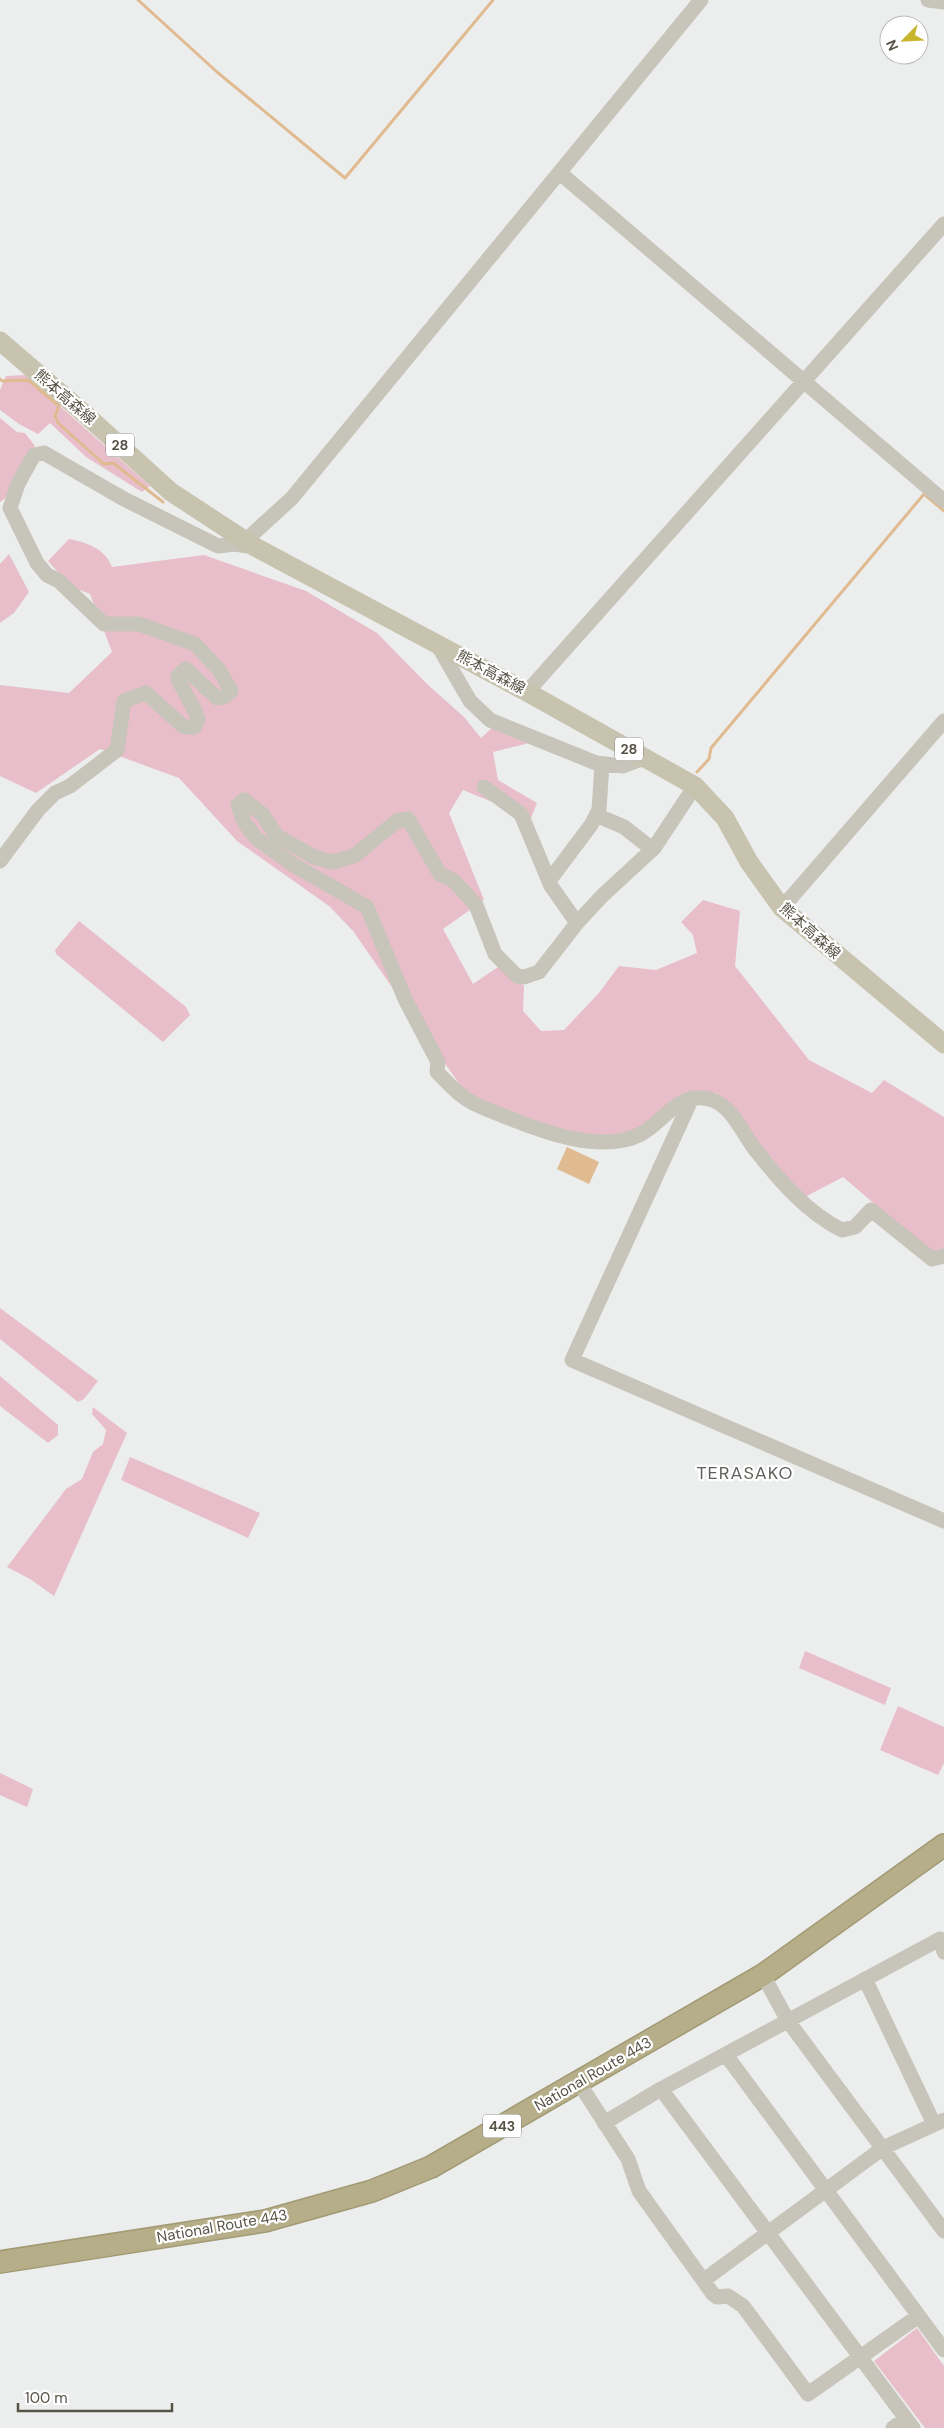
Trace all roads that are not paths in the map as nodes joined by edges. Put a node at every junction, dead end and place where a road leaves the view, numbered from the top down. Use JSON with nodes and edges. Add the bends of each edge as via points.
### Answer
{"nodes":[{"id":1,"x":700,"y":0,"type":"edge"},
{"id":2,"x":928,"y":0,"type":"edge"},
{"id":3,"x":944,"y":2,"type":"edge"},
{"id":4,"x":560,"y":173,"type":"junction"},
{"id":5,"x":944,"y":224,"type":"edge"},
{"id":6,"x":0,"y":341,"type":"edge"},
{"id":7,"x":804,"y":381,"type":"junction"},
{"id":8,"x":944,"y":501,"type":"edge"},
{"id":9,"x":250,"y":544,"type":"junction"},
{"id":10,"x":437,"y":644,"type":"junction"},
{"id":11,"x":527,"y":692,"type":"junction"},
{"id":12,"x":944,"y":720,"type":"edge"},
{"id":13,"x":644,"y":758,"type":"junction"},
{"id":14,"x":602,"y":764,"type":"junction"},
{"id":15,"x":695,"y":786,"type":"junction"},
{"id":16,"x":484,"y":787,"type":"dead end"},
{"id":17,"x":596,"y":815,"type":"junction"},
{"id":18,"x":652,"y":849,"type":"junction"},
{"id":19,"x":0,"y":861,"type":"edge"},
{"id":20,"x":549,"y":881,"type":"junction"},
{"id":21,"x":782,"y":908,"type":"junction"},
{"id":22,"x":577,"y":923,"type":"junction"},
{"id":23,"x":944,"y":1044,"type":"edge"},
{"id":24,"x":692,"y":1098,"type":"junction"},
{"id":25,"x":944,"y":1256,"type":"edge"},
{"id":26,"x":944,"y":1521,"type":"edge"},
{"id":27,"x":944,"y":1845,"type":"edge"},
{"id":28,"x":944,"y":1952,"type":"edge"},
{"id":29,"x":763,"y":1975,"type":"junction"},
{"id":30,"x":865,"y":1979,"type":"junction"},
{"id":31,"x":788,"y":2021,"type":"junction"},
{"id":32,"x":726,"y":2055,"type":"junction"},
{"id":33,"x":579,"y":2083,"type":"junction"},
{"id":34,"x":662,"y":2089,"type":"junction"},
{"id":35,"x":939,"y":2122,"type":"edge"},
{"id":36,"x":604,"y":2123,"type":"junction"},
{"id":37,"x":883,"y":2148,"type":"junction"},
{"id":38,"x":825,"y":2189,"type":"junction"},
{"id":39,"x":944,"y":2231,"type":"edge"},
{"id":40,"x":768,"y":2233,"type":"junction"},
{"id":41,"x":0,"y":2262,"type":"edge"},
{"id":42,"x":704,"y":2280,"type":"junction"},
{"id":43,"x":917,"y":2317,"type":"junction"},
{"id":44,"x":944,"y":2350,"type":"edge"},
{"id":45,"x":860,"y":2357,"type":"junction"},
{"id":46,"x":910,"y":2423,"type":"edge"},
{"id":47,"x":893,"y":2428,"type":"edge"}],
"edges":[{"from":1,"to":4,"type":"street"},
{"from":2,"to":3,"type":"street"},
{"from":4,"to":7,"type":"street"},
{"from":4,"to":9,"type":"street","via":[[292,498]]},
{"from":5,"to":7,"type":"street"},
{"from":6,"to":9,"type":"main road","name":"熊本高森線","number":"28","via":[[172,492]]},
{"from":7,"to":8,"type":"street"},
{"from":7,"to":11,"type":"street"},
{"from":9,"to":10,"type":"main road","name":"熊本高森線","number":"28"},
{"from":9,"to":19,"type":"street","via":[[218,546],[124,499],[44,453],[34,455],[18,484],[10,508],[37,563],[47,575],[59,582],[104,624],[139,624],[194,644],[220,671],[231,691],[217,698],[186,670],[178,676],[198,720],[194,728],[184,728],[146,693],[124,701],[117,750],[70,786],[55,793],[38,810]]},
{"from":10,"to":11,"type":"main road","name":"熊本高森線","number":"28"},
{"from":10,"to":14,"type":"street","via":[[470,701],[490,720]]},
{"from":11,"to":13,"type":"main road","name":"熊本高森線","number":"28"},
{"from":12,"to":21,"type":"street"},
{"from":13,"to":14,"type":"street","via":[[622,766]]},
{"from":13,"to":15,"type":"main road","name":"熊本高森線","number":"28"},
{"from":14,"to":17,"type":"street"},
{"from":15,"to":18,"type":"street"},
{"from":15,"to":21,"type":"main road","name":"熊本高森線","number":"28","via":[[725,818],[749,862]]},
{"from":16,"to":20,"type":"street","via":[[521,814]]},
{"from":17,"to":18,"type":"street","via":[[624,827]]},
{"from":17,"to":20,"type":"street"},
{"from":18,"to":22,"type":"street"},
{"from":20,"to":22,"type":"street"},
{"from":21,"to":23,"type":"main road","name":"熊本高森線","number":"28"},
{"from":22,"to":24,"type":"street","via":[[539,972],[517,976],[495,954],[476,905],[454,882],[440,874],[408,818],[397,821],[354,856],[332,862],[314,857],[278,836],[262,814],[244,800],[238,805],[244,822],[256,838],[292,864],[367,907],[405,999],[438,1062],[437,1072],[468,1100],[532,1128],[587,1142],[626,1140],[643,1133],[673,1106]]},
{"from":24,"to":25,"type":"street","via":[[710,1099],[728,1110],[754,1148],[796,1196],[829,1224],[842,1230],[855,1227],[871,1210],[932,1259]]},
{"from":24,"to":26,"type":"street","via":[[572,1360]]},
{"from":27,"to":29,"type":"highway","name":"National Route 443","number":"443"},
{"from":28,"to":30,"type":"street","via":[[940,1939]]},
{"from":29,"to":31,"type":"street"},
{"from":29,"to":33,"type":"highway","name":"National Route 443","number":"443"},
{"from":30,"to":31,"type":"street"},
{"from":30,"to":35,"type":"street"},
{"from":31,"to":32,"type":"street"},
{"from":31,"to":37,"type":"street"},
{"from":32,"to":34,"type":"street"},
{"from":32,"to":38,"type":"street"},
{"from":33,"to":36,"type":"street"},
{"from":33,"to":41,"type":"highway","name":"National Route 443","number":"443","via":[[431,2166],[372,2191],[264,2221]]},
{"from":34,"to":36,"type":"street"},
{"from":34,"to":40,"type":"street"},
{"from":35,"to":37,"type":"street"},
{"from":36,"to":42,"type":"street","via":[[628,2159],[639,2190]]},
{"from":37,"to":38,"type":"street"},
{"from":37,"to":39,"type":"street"},
{"from":38,"to":40,"type":"street"},
{"from":38,"to":43,"type":"street"},
{"from":40,"to":42,"type":"street"},
{"from":40,"to":45,"type":"street"},
{"from":42,"to":45,"type":"street","via":[[717,2297],[728,2296],[742,2306],[808,2394]]},
{"from":43,"to":44,"type":"street"},
{"from":43,"to":45,"type":"street"},
{"from":45,"to":46,"type":"street"},
{"from":46,"to":47,"type":"street"}]}
